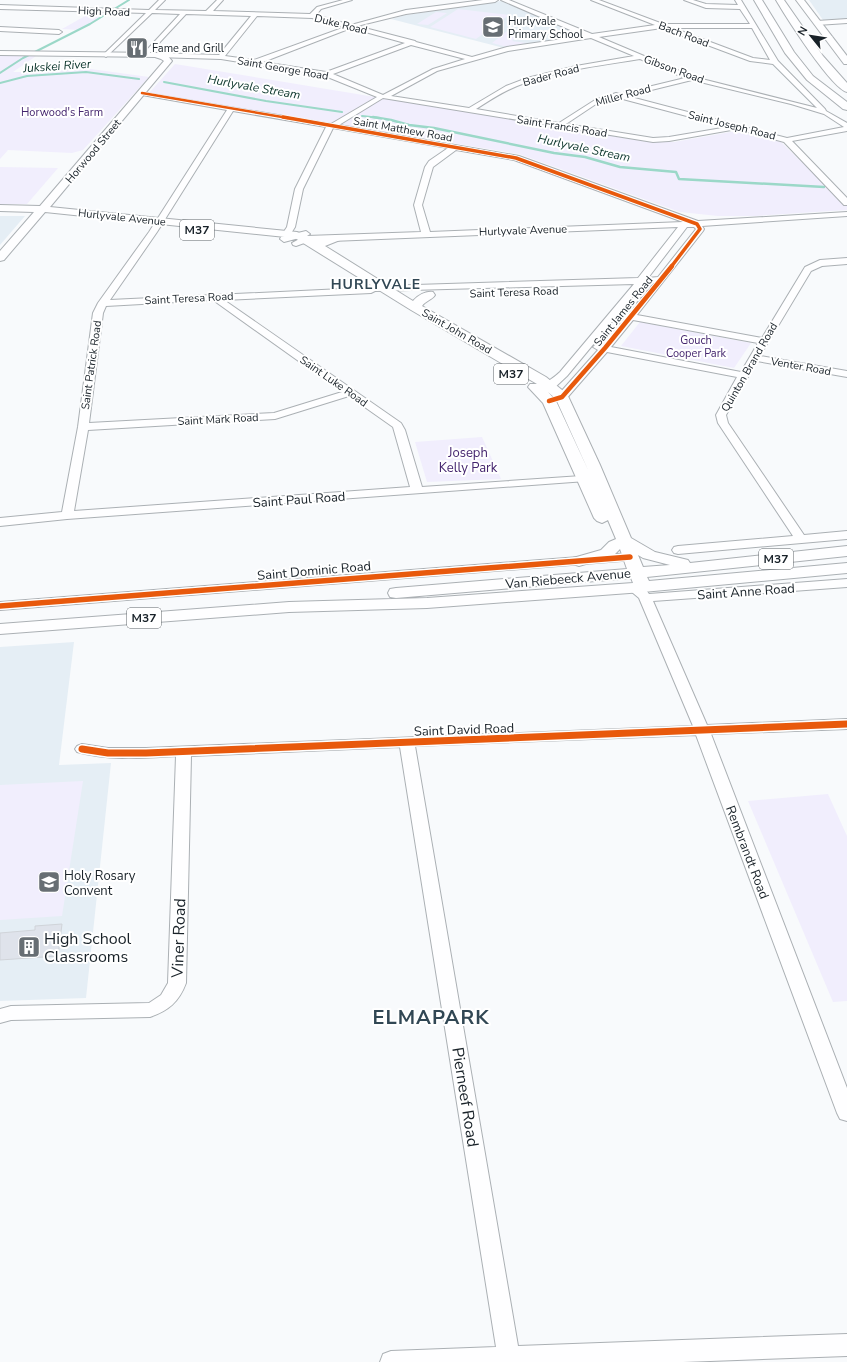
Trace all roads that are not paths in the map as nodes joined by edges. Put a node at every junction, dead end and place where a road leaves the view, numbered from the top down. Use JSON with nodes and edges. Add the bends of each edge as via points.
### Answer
{"nodes":[{"id":1,"x":162,"y":0,"type":"edge"},
{"id":2,"x":220,"y":0,"type":"edge"},
{"id":3,"x":349,"y":0,"type":"edge"},
{"id":4,"x":495,"y":0,"type":"edge"},
{"id":5,"x":504,"y":0,"type":"edge"},
{"id":6,"x":594,"y":0,"type":"edge"},
{"id":7,"x":687,"y":0,"type":"edge"},
{"id":8,"x":738,"y":0,"type":"edge"},
{"id":9,"x":758,"y":0,"type":"edge"},
{"id":10,"x":780,"y":0,"type":"edge"},
{"id":11,"x":800,"y":0,"type":"edge"},
{"id":12,"x":0,"y":7,"type":"edge"},
{"id":13,"x":742,"y":7,"type":"junction"},
{"id":14,"x":150,"y":12,"type":"junction"},
{"id":15,"x":184,"y":13,"type":"junction"},
{"id":16,"x":208,"y":14,"type":"junction"},
{"id":17,"x":255,"y":15,"type":"junction"},
{"id":18,"x":312,"y":16,"type":"junction"},
{"id":19,"x":723,"y":19,"type":"dead end"},
{"id":20,"x":847,"y":21,"type":"edge"},
{"id":21,"x":817,"y":23,"type":"junction"},
{"id":22,"x":350,"y":26,"type":"junction"},
{"id":23,"x":660,"y":26,"type":"junction"},
{"id":24,"x":716,"y":26,"type":"junction"},
{"id":25,"x":754,"y":26,"type":"junction"},
{"id":26,"x":0,"y":29,"type":"edge"},
{"id":27,"x":59,"y":32,"type":"dead end"},
{"id":28,"x":591,"y":36,"type":"junction"},
{"id":29,"x":413,"y":42,"type":"junction"},
{"id":30,"x":0,"y":53,"type":"edge"},
{"id":31,"x":106,"y":54,"type":"junction"},
{"id":32,"x":145,"y":55,"type":"junction"},
{"id":33,"x":155,"y":55,"type":"junction"},
{"id":34,"x":182,"y":56,"type":"junction"},
{"id":35,"x":221,"y":57,"type":"junction"},
{"id":36,"x":639,"y":57,"type":"junction"},
{"id":37,"x":471,"y":59,"type":"junction"},
{"id":38,"x":168,"y":61,"type":"junction"},
{"id":39,"x":256,"y":62,"type":"junction"},
{"id":40,"x":775,"y":62,"type":"junction"},
{"id":41,"x":847,"y":62,"type":"edge"},
{"id":42,"x":327,"y":74,"type":"junction"},
{"id":43,"x":692,"y":78,"type":"junction"},
{"id":44,"x":847,"y":89,"type":"edge"},
{"id":45,"x":142,"y":93,"type":"junction"},
{"id":46,"x":616,"y":95,"type":"junction"},
{"id":47,"x":383,"y":97,"type":"junction"},
{"id":48,"x":813,"y":100,"type":"junction"},
{"id":49,"x":793,"y":103,"type":"junction"},
{"id":50,"x":847,"y":107,"type":"edge"},
{"id":51,"x":231,"y":109,"type":"junction"},
{"id":52,"x":469,"y":111,"type":"junction"},
{"id":53,"x":826,"y":113,"type":"junction"},
{"id":54,"x":560,"y":125,"type":"junction"},
{"id":55,"x":330,"y":126,"type":"junction"},
{"id":56,"x":847,"y":126,"type":"edge"},
{"id":57,"x":737,"y":127,"type":"junction"},
{"id":58,"x":847,"y":129,"type":"edge"},
{"id":59,"x":788,"y":140,"type":"junction"},
{"id":60,"x":455,"y":147,"type":"junction"},
{"id":61,"x":847,"y":203,"type":"edge"},
{"id":62,"x":0,"y":208,"type":"edge"},
{"id":63,"x":40,"y":211,"type":"junction"},
{"id":64,"x":0,"y":213,"type":"edge"},
{"id":65,"x":847,"y":214,"type":"edge"},
{"id":66,"x":764,"y":219,"type":"junction"},
{"id":67,"x":682,"y":221,"type":"junction"},
{"id":68,"x":158,"y":223,"type":"junction"},
{"id":69,"x":652,"y":226,"type":"junction"},
{"id":70,"x":698,"y":226,"type":"junction"},
{"id":71,"x":425,"y":232,"type":"junction"},
{"id":72,"x":256,"y":236,"type":"junction"},
{"id":73,"x":675,"y":237,"type":"junction"},
{"id":74,"x":336,"y":238,"type":"joint"},
{"id":75,"x":299,"y":241,"type":"junction"},
{"id":76,"x":0,"y":258,"type":"edge"},
{"id":77,"x":847,"y":261,"type":"edge"},
{"id":78,"x":641,"y":281,"type":"junction"},
{"id":79,"x":658,"y":284,"type":"junction"},
{"id":80,"x":634,"y":288,"type":"junction"},
{"id":81,"x":504,"y":289,"type":"junction"},
{"id":82,"x":378,"y":291,"type":"junction"},
{"id":83,"x":429,"y":295,"type":"junction"},
{"id":84,"x":214,"y":297,"type":"junction"},
{"id":85,"x":103,"y":303,"type":"junction"},
{"id":86,"x":415,"y":307,"type":"junction"},
{"id":87,"x":613,"y":314,"type":"junction"},
{"id":88,"x":631,"y":317,"type":"junction"},
{"id":89,"x":764,"y":341,"type":"junction"},
{"id":90,"x":587,"y":345,"type":"junction"},
{"id":91,"x":605,"y":348,"type":"junction"},
{"id":92,"x":755,"y":358,"type":"junction"},
{"id":93,"x":847,"y":374,"type":"edge"},
{"id":94,"x":743,"y":375,"type":"junction"},
{"id":95,"x":350,"y":393,"type":"junction"},
{"id":96,"x":551,"y":394,"type":"junction"},
{"id":97,"x":83,"y":427,"type":"junction"},
{"id":98,"x":591,"y":478,"type":"junction"},
{"id":99,"x":417,"y":490,"type":"junction"},
{"id":100,"x":67,"y":515,"type":"junction"},
{"id":101,"x":0,"y":522,"type":"edge"},
{"id":102,"x":847,"y":535,"type":"edge"},
{"id":103,"x":801,"y":539,"type":"junction"},
{"id":104,"x":678,"y":550,"type":"dead end"},
{"id":105,"x":847,"y":551,"type":"edge"},
{"id":106,"x":579,"y":561,"type":"joint"},
{"id":107,"x":705,"y":567,"type":"junction"},
{"id":108,"x":847,"y":568,"type":"edge"},
{"id":109,"x":631,"y":571,"type":"junction"},
{"id":110,"x":847,"y":583,"type":"edge"},
{"id":111,"x":0,"y":606,"type":"edge"},
{"id":112,"x":0,"y":629,"type":"edge"},
{"id":113,"x":847,"y":724,"type":"edge"},
{"id":114,"x":702,"y":730,"type":"junction"},
{"id":115,"x":407,"y":742,"type":"junction"},
{"id":116,"x":82,"y":749,"type":"dead end"},
{"id":117,"x":184,"y":751,"type":"junction"},
{"id":118,"x":0,"y":1016,"type":"edge"},
{"id":119,"x":847,"y":1113,"type":"edge"},
{"id":120,"x":847,"y":1345,"type":"edge"},
{"id":121,"x":509,"y":1357,"type":"junction"},
{"id":122,"x":391,"y":1362,"type":"edge"}],
"edges":[{"from":1,"to":14,"type":"street"},
{"from":2,"to":16,"type":"street"},
{"from":3,"to":18,"type":"street","via":[[319,8]]},
{"from":4,"to":22,"type":"street","via":[[406,12]]},
{"from":5,"to":28,"type":"street","name":"Gibson Road"},
{"from":6,"to":23,"type":"street","name":"Bach Road"},
{"from":7,"to":13,"type":"street","via":[[706,6]]},
{"from":8,"to":13,"type":"street"},
{"from":9,"to":50,"type":"highway","via":[[790,53],[805,72]]},
{"from":10,"to":44,"type":"highway","via":[[815,53]]},
{"from":11,"to":21,"type":"main road"},
{"from":12,"to":14,"type":"street","name":"High Road"},
{"from":13,"to":25,"type":"street"},
{"from":14,"to":15,"type":"street","name":"High Road"},
{"from":14,"to":31,"type":"street"},
{"from":15,"to":16,"type":"street","name":"High Road"},
{"from":15,"to":32,"type":"street"},
{"from":16,"to":17,"type":"street","name":"Duke Road"},
{"from":17,"to":18,"type":"street","name":"Duke Road"},
{"from":17,"to":35,"type":"street"},
{"from":18,"to":22,"type":"street","name":"Duke Road"},
{"from":19,"to":24,"type":"street","via":[[710,20]]},
{"from":20,"to":21,"type":"street"},
{"from":21,"to":41,"type":"main road"},
{"from":22,"to":29,"type":"street","name":"Duke Road"},
{"from":22,"to":39,"type":"street"},
{"from":23,"to":24,"type":"street"},
{"from":23,"to":28,"type":"street"},
{"from":23,"to":40,"type":"street","name":"Bach Road","via":[[752,60]]},
{"from":24,"to":25,"type":"street"},
{"from":25,"to":40,"type":"street"},
{"from":26,"to":27,"type":"street"},
{"from":28,"to":36,"type":"street","name":"Gibson Road"},
{"from":28,"to":37,"type":"street","via":[[507,49]]},
{"from":29,"to":37,"type":"street","name":"Duke Road"},
{"from":29,"to":42,"type":"street"},
{"from":30,"to":31,"type":"main road"},
{"from":31,"to":32,"type":"main road"},
{"from":32,"to":33,"type":"main road"},
{"from":33,"to":34,"type":"street","name":"Saint George Road"},
{"from":33,"to":38,"type":"main road"},
{"from":34,"to":35,"type":"street","name":"Saint George Road"},
{"from":34,"to":38,"type":"street","name":"Saint George Road"},
{"from":35,"to":39,"type":"street","name":"Saint George Road"},
{"from":36,"to":43,"type":"street","name":"Gibson Road"},
{"from":36,"to":52,"type":"street","name":"Bader Road","via":[[566,69],[524,82]]},
{"from":37,"to":47,"type":"street","via":[[432,71]]},
{"from":38,"to":45,"type":"main road","name":"Horwood Street"},
{"from":39,"to":42,"type":"street","name":"Saint George Road"},
{"from":40,"to":48,"type":"street"},
{"from":42,"to":47,"type":"street","name":"Saint George Road"},
{"from":43,"to":46,"type":"street","name":"Miller Road"},
{"from":43,"to":49,"type":"street","name":"Gibson Road"},
{"from":45,"to":51,"type":"street","name":"Saint Matthew Road"},
{"from":45,"to":63,"type":"main road","name":"Horwood Street"},
{"from":46,"to":54,"type":"street","name":"Miller Road","via":[[592,103]]},
{"from":46,"to":57,"type":"street","name":"Saint Joseph Road"},
{"from":47,"to":52,"type":"street","name":"Saint Francis Road"},
{"from":47,"to":55,"type":"street"},
{"from":48,"to":49,"type":"street"},
{"from":48,"to":53,"type":"street"},
{"from":49,"to":53,"type":"street","name":"Gibson Road"},
{"from":51,"to":55,"type":"street","name":"Saint Matthew Road"},
{"from":51,"to":68,"type":"street","name":"Saint Patrick Road"},
{"from":52,"to":54,"type":"street","name":"Saint Francis Road"},
{"from":53,"to":56,"type":"street","name":"Gibson Road"},
{"from":54,"to":57,"type":"street","name":"Saint Francis Road","via":[[658,140]]},
{"from":55,"to":60,"type":"street","name":"Saint Matthew Road"},
{"from":55,"to":75,"type":"street","via":[[299,189],[291,227]]},
{"from":57,"to":59,"type":"street","name":"Saint Joseph Road"},
{"from":58,"to":59,"type":"street"},
{"from":59,"to":61,"type":"street","name":"Saint Joseph Road"},
{"from":60,"to":67,"type":"street","name":"Saint Matthew Road","via":[[520,159],[654,207]]},
{"from":60,"to":71,"type":"street","via":[[429,167],[418,204]]},
{"from":62,"to":63,"type":"main road","number":"M37"},
{"from":63,"to":64,"type":"main road","number":"M37"},
{"from":63,"to":68,"type":"main road","name":"Hurlyvale Avenue","number":"M37"},
{"from":63,"to":76,"type":"main road","name":"Horwood Street"},
{"from":65,"to":66,"type":"street","name":"Hurlyvale Avenue"},
{"from":66,"to":67,"type":"street","name":"Hurlyvale Avenue"},
{"from":66,"to":70,"type":"street","name":"Hurlyvale Avenue"},
{"from":67,"to":69,"type":"street","name":"Hurlyvale Avenue"},
{"from":67,"to":70,"type":"street","name":"Hurlyvale Avenue"},
{"from":67,"to":71,"type":"street","name":"Hurlyvale Avenue"},
{"from":67,"to":73,"type":"street","name":"Saint James Road","via":[[683,227]]},
{"from":68,"to":72,"type":"main road","name":"Hurlyvale Avenue","number":"M37"},
{"from":68,"to":75,"type":"main road","name":"Hurlyvale Avenue","number":"M37"},
{"from":68,"to":85,"type":"street","name":"Saint Patrick Road"},
{"from":69,"to":71,"type":"street","name":"Hurlyvale Avenue"},
{"from":69,"to":73,"type":"street","via":[[667,230]]},
{"from":70,"to":79,"type":"street","name":"Saint James Road"},
{"from":71,"to":74,"type":"street","name":"Hurlyvale Avenue"},
{"from":71,"to":75,"type":"street","name":"Hurlyvale Avenue"},
{"from":72,"to":75,"type":"main road","name":"Hurlyvale Avenue","number":"M37"},
{"from":72,"to":75,"type":"main road","via":[[285,242]]},
{"from":73,"to":78,"type":"street","name":"Saint James Road"},
{"from":74,"to":75,"type":"main road","via":[[322,243]]},
{"from":75,"to":82,"type":"main road","name":"Saint John Road","number":"M37"},
{"from":77,"to":89,"type":"street","name":"Quinton Brand Road","via":[[825,262],[810,267]]},
{"from":78,"to":79,"type":"street","name":"Saint Teresa Road"},
{"from":78,"to":80,"type":"street","name":"Saint James Road"},
{"from":78,"to":81,"type":"street","name":"Saint Teresa Road"},
{"from":79,"to":80,"type":"street","name":"Saint Teresa Road"},
{"from":79,"to":88,"type":"street","name":"Saint James Road"},
{"from":80,"to":81,"type":"street","name":"Saint Teresa Road"},
{"from":80,"to":87,"type":"street","name":"Saint James Road"},
{"from":81,"to":82,"type":"street","name":"Saint Teresa Road"},
{"from":81,"to":83,"type":"street","name":"Saint Teresa Road"},
{"from":82,"to":83,"type":"street","name":"Saint Teresa Road"},
{"from":82,"to":84,"type":"street","name":"Saint Teresa Road"},
{"from":82,"to":86,"type":"main road","name":"Saint John Road","number":"M37"},
{"from":82,"to":96,"type":"main road","name":"Saint John Road","number":"M37"},
{"from":83,"to":86,"type":"main road","via":[[420,300]]},
{"from":84,"to":85,"type":"street","name":"Saint Teresa Road"},
{"from":84,"to":95,"type":"street","name":"Saint Luke Road"},
{"from":85,"to":97,"type":"street","name":"Saint Patrick Road","via":[[98,312]]},
{"from":86,"to":96,"type":"main road","name":"Saint John Road","number":"M37","via":[[541,380]]},
{"from":87,"to":88,"type":"street"},
{"from":87,"to":90,"type":"street","name":"Saint James Road"},
{"from":88,"to":89,"type":"street"},
{"from":88,"to":91,"type":"street","name":"Saint James Road"},
{"from":89,"to":92,"type":"street","name":"Quinton Brand Road"},
{"from":90,"to":91,"type":"street"},
{"from":90,"to":96,"type":"street","name":"Saint James Road"},
{"from":91,"to":94,"type":"street"},
{"from":91,"to":96,"type":"street","name":"Saint James Road"},
{"from":92,"to":93,"type":"street","name":"Venter Road"},
{"from":92,"to":94,"type":"street","name":"Quinton Brand Road"},
{"from":94,"to":103,"type":"street","name":"Quinton Brand Road","via":[[725,406],[721,416],[723,423]]},
{"from":95,"to":97,"type":"street","name":"Saint Mark Road","via":[[275,416]]},
{"from":95,"to":99,"type":"street","name":"Saint Luke Road","via":[[397,425]]},
{"from":96,"to":98,"type":"main road","via":[[564,431]]},
{"from":97,"to":100,"type":"street","name":"Saint Patrick Road"},
{"from":98,"to":99,"type":"street","name":"Saint Paul Road"},
{"from":98,"to":109,"type":"main road"},
{"from":99,"to":100,"type":"street","name":"Saint Paul Road"},
{"from":100,"to":101,"type":"street","name":"Saint Paul Road"},
{"from":102,"to":103,"type":"street"},
{"from":103,"to":104,"type":"street"},
{"from":105,"to":107,"type":"main road","name":"Van Riebeeck Avenue","number":"M37"},
{"from":106,"to":109,"type":"main road","via":[[607,553]]},
{"from":106,"to":111,"type":"street","name":"Saint Dominic Road"},
{"from":107,"to":109,"type":"main road","name":"Van Riebeeck Avenue","number":"M37"},
{"from":107,"to":109,"type":"main road","via":[[644,553]]},
{"from":108,"to":109,"type":"main road","name":"Van Riebeeck Avenue","number":"M37"},
{"from":109,"to":110,"type":"street","name":"Saint Anne Road"},
{"from":109,"to":112,"type":"main road","name":"Van Riebeeck Avenue","number":"M37","via":[[426,603],[289,607]]},
{"from":109,"to":114,"type":"street","name":"Rembrandt Road"},
{"from":113,"to":114,"type":"street","name":"Saint David Road"},
{"from":114,"to":115,"type":"street","name":"Saint David Road"},
{"from":114,"to":119,"type":"street","name":"Rembrandt Road"},
{"from":115,"to":117,"type":"street","name":"Saint David Road"},
{"from":115,"to":121,"type":"street","name":"Pierneef Road"},
{"from":116,"to":117,"type":"street","name":"Saint David Road","via":[[122,755]]},
{"from":117,"to":118,"type":"street","name":"Viner Road","via":[[177,983],[174,992],[159,1007],[150,1010],[11,1013]]},
{"from":120,"to":121,"type":"street"},
{"from":121,"to":122,"type":"street"}]}
